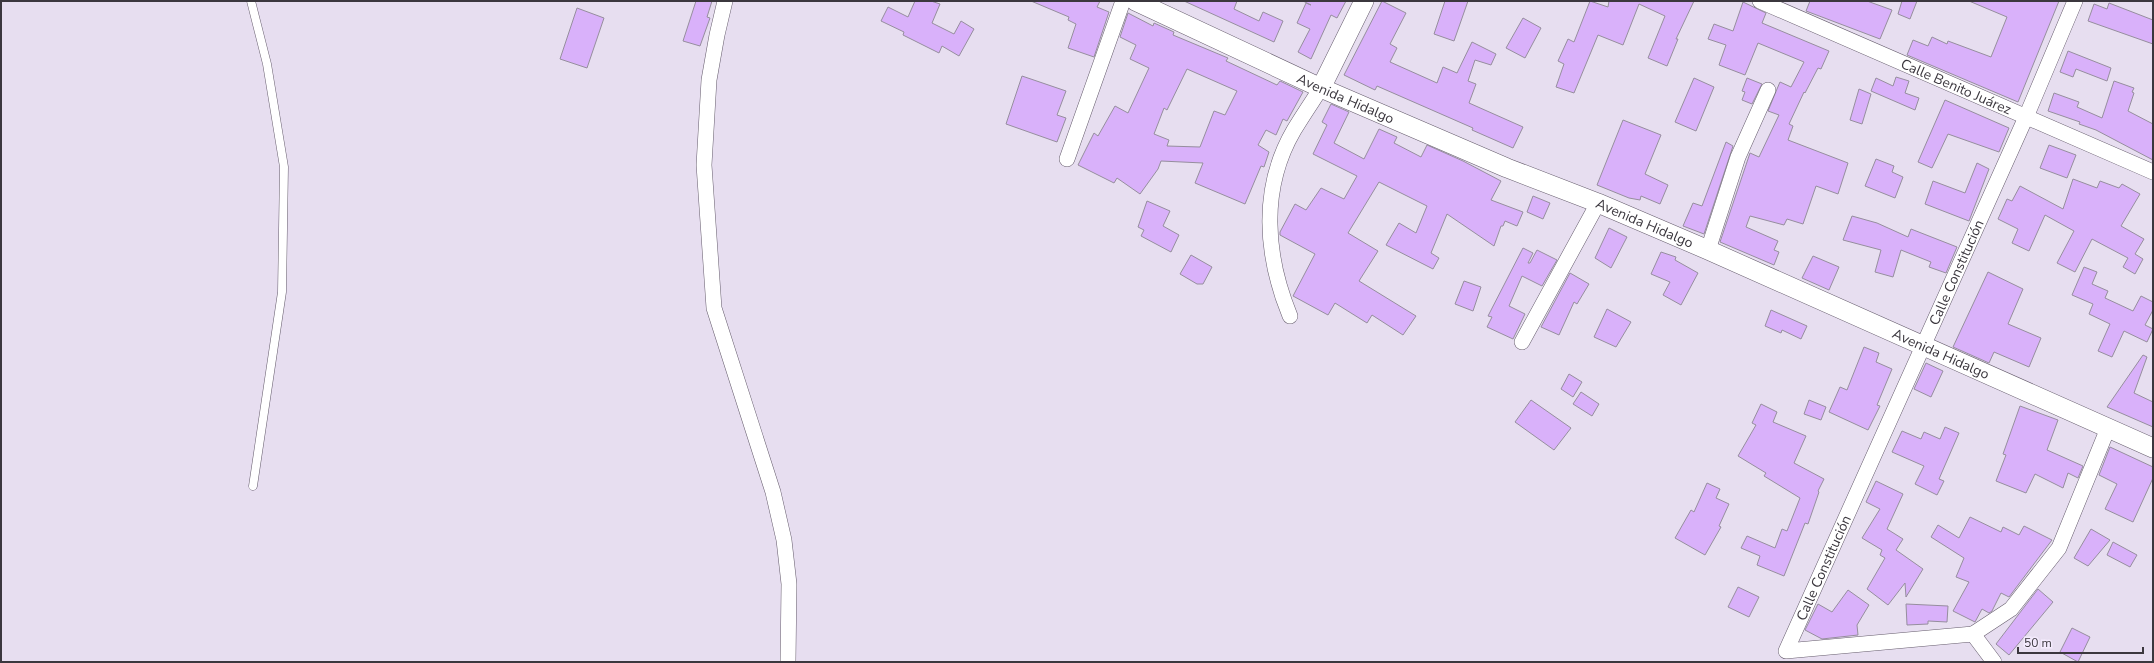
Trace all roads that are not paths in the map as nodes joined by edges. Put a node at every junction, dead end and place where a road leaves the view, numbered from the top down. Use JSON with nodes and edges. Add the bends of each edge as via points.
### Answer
{"nodes":[{"id":1,"x":251,"y":1,"type":"edge"},
{"id":2,"x":725,"y":1,"type":"edge"},
{"id":3,"x":1123,"y":1,"type":"edge"},
{"id":4,"x":1135,"y":1,"type":"edge"},
{"id":5,"x":1364,"y":1,"type":"edge"},
{"id":6,"x":1760,"y":1,"type":"edge"},
{"id":7,"x":2075,"y":1,"type":"edge"},
{"id":8,"x":1321,"y":88,"type":"junction"},
{"id":9,"x":1768,"y":90,"type":"dead end"},
{"id":10,"x":2026,"y":117,"type":"junction"},
{"id":11,"x":1067,"y":159,"type":"dead end"},
{"id":12,"x":2153,"y":172,"type":"edge"},
{"id":13,"x":1598,"y":202,"type":"junction"},
{"id":14,"x":1708,"y":250,"type":"junction"},
{"id":15,"x":1290,"y":316,"type":"dead end"},
{"id":16,"x":1522,"y":342,"type":"dead end"},
{"id":17,"x":1922,"y":346,"type":"junction"},
{"id":18,"x":2108,"y":428,"type":"junction"},
{"id":19,"x":2153,"y":448,"type":"edge"},
{"id":20,"x":253,"y":486,"type":"dead end"},
{"id":21,"x":1973,"y":634,"type":"junction"},
{"id":22,"x":788,"y":662,"type":"edge"},
{"id":23,"x":1994,"y":662,"type":"edge"}],
"edges":[{"from":1,"to":20,"type":"lane","via":[[267,64],[284,167],[282,292]]},
{"from":2,"to":22,"type":"street","via":[[709,80],[704,165],[714,308],[773,492],[784,540],[789,584]]},
{"from":3,"to":11,"type":"street"},
{"from":4,"to":8,"type":"street","name":"Avenida Hidalgo"},
{"from":5,"to":8,"type":"street"},
{"from":6,"to":10,"type":"street","name":"Calle Benito Juárez"},
{"from":7,"to":10,"type":"street","name":"Calle Constitución"},
{"from":8,"to":13,"type":"street","name":"Avenida Hidalgo","via":[[1507,168]]},
{"from":8,"to":15,"type":"street","via":[[1294,131],[1273,184],[1269,227],[1272,252],[1279,289]]},
{"from":9,"to":14,"type":"street","via":[[1738,157]]},
{"from":10,"to":12,"type":"street","name":"Calle Benito Juárez"},
{"from":10,"to":17,"type":"street","name":"Calle Constitución"},
{"from":13,"to":14,"type":"street","name":"Avenida Hidalgo"},
{"from":13,"to":16,"type":"street"},
{"from":14,"to":17,"type":"street","name":"Avenida Hidalgo"},
{"from":17,"to":18,"type":"street","name":"Avenida Hidalgo"},
{"from":17,"to":21,"type":"street","name":"Calle Constitución","via":[[1786,651]]},
{"from":18,"to":19,"type":"street","name":"Avenida Hidalgo"},
{"from":18,"to":21,"type":"street","via":[[2059,548],[2011,609]]},
{"from":21,"to":23,"type":"street"}]}
